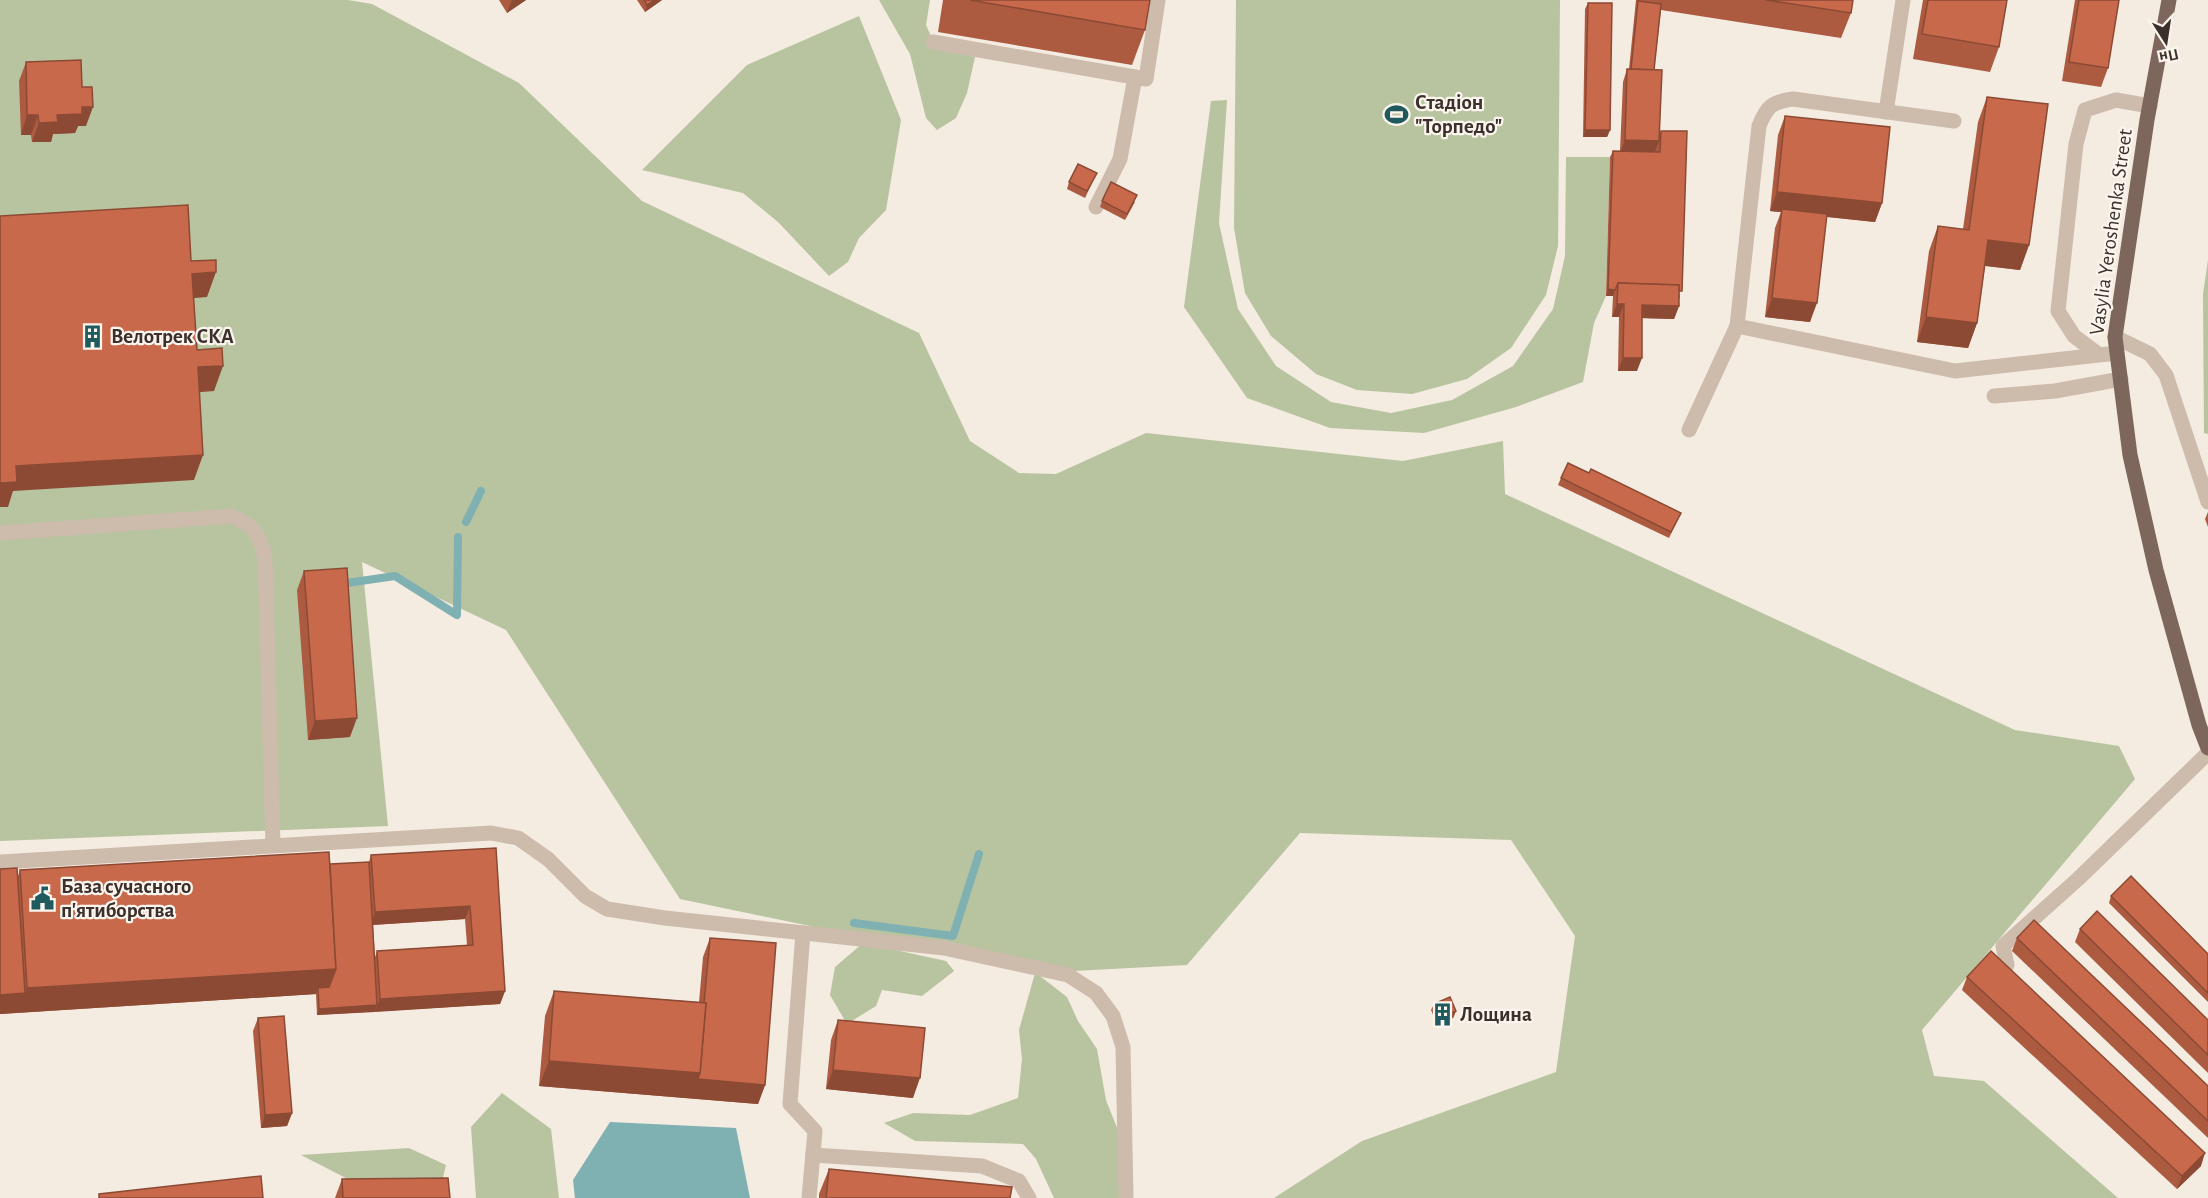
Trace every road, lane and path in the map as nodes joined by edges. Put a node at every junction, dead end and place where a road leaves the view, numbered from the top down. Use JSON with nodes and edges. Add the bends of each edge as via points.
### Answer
{"nodes":[{"id":1,"x":1158,"y":0,"type":"edge"},
{"id":2,"x":1903,"y":0,"type":"edge"},
{"id":3,"x":2169,"y":0,"type":"edge"},
{"id":4,"x":933,"y":42,"type":"dead end"},
{"id":5,"x":1135,"y":77,"type":"junction"},
{"id":6,"x":2150,"y":106,"type":"junction"},
{"id":7,"x":1886,"y":112,"type":"junction"},
{"id":8,"x":1953,"y":121,"type":"dead end"},
{"id":9,"x":1096,"y":207,"type":"dead end"},
{"id":10,"x":1737,"y":326,"type":"junction"},
{"id":11,"x":2116,"y":345,"type":"junction"},
{"id":12,"x":2098,"y":354,"type":"junction"},
{"id":13,"x":2121,"y":379,"type":"junction"},
{"id":14,"x":1994,"y":396,"type":"dead end"},
{"id":15,"x":1689,"y":430,"type":"dead end"},
{"id":16,"x":2208,"y":502,"type":"edge"},
{"id":17,"x":0,"y":533,"type":"edge"},
{"id":18,"x":2208,"y":748,"type":"edge"},
{"id":19,"x":2208,"y":753,"type":"edge"},
{"id":20,"x":273,"y":845,"type":"junction"},
{"id":21,"x":0,"y":862,"type":"edge"},
{"id":22,"x":803,"y":933,"type":"junction"},
{"id":23,"x":2007,"y":964,"type":"edge"},
{"id":24,"x":813,"y":1155,"type":"junction"},
{"id":25,"x":809,"y":1198,"type":"edge"},
{"id":26,"x":1029,"y":1198,"type":"edge"},
{"id":27,"x":1126,"y":1198,"type":"edge"}],
"edges":[{"from":1,"to":5,"type":"lane","via":[[1146,79]]},
{"from":2,"to":7,"type":"lane"},
{"from":3,"to":6,"type":"main road","name":"Vasylia Yeroshenka Street"},
{"from":4,"to":5,"type":"lane"},
{"from":5,"to":9,"type":"lane","via":[[1120,159]]},
{"from":6,"to":11,"type":"main road","name":"Vasylia Yeroshenka Street"},
{"from":6,"to":12,"type":"lane","via":[[2116,100],[2085,110],[2076,144],[2058,311],[2074,336]]},
{"from":7,"to":8,"type":"lane"},
{"from":7,"to":10,"type":"lane","via":[[1793,99],[1777,101],[1764,111],[1759,126]]},
{"from":10,"to":12,"type":"lane","via":[[1955,371]]},
{"from":10,"to":15,"type":"lane"},
{"from":11,"to":12,"type":"lane"},
{"from":11,"to":13,"type":"main road","name":"Vasylia Yeroshenka Street"},
{"from":11,"to":16,"type":"lane","via":[[2150,354],[2166,375]]},
{"from":13,"to":14,"type":"lane","via":[[2055,392]]},
{"from":13,"to":18,"type":"main road","name":"Vasylia Yeroshenka Street","via":[[2130,455],[2156,570]]},
{"from":17,"to":20,"type":"lane","via":[[232,516],[248,523],[261,538],[265,558]]},
{"from":19,"to":23,"type":"lane","via":[[2003,946]]},
{"from":20,"to":21,"type":"lane"},
{"from":20,"to":22,"type":"lane","via":[[491,833],[518,838],[548,859],[585,896],[607,909]]},
{"from":22,"to":24,"type":"lane","via":[[790,1104],[815,1131]]},
{"from":22,"to":27,"type":"lane","via":[[944,948],[1068,975],[1096,993],[1113,1016],[1123,1047]]},
{"from":24,"to":25,"type":"lane"},
{"from":24,"to":26,"type":"lane","via":[[982,1166],[1019,1181]]}]}
